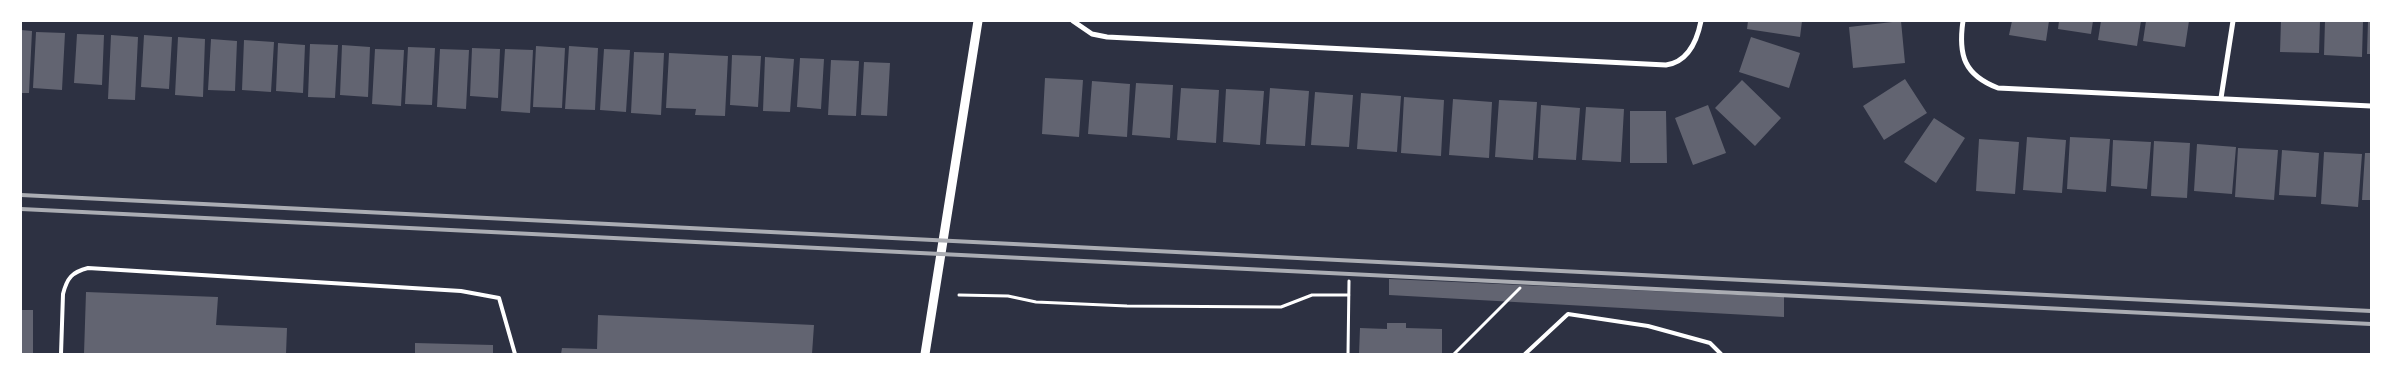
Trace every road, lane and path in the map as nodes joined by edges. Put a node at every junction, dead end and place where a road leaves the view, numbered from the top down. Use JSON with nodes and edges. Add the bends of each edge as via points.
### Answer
{"nodes":[{"id":1,"x":978,"y":21,"type":"edge"},
{"id":2,"x":1073,"y":21,"type":"edge"},
{"id":3,"x":1701,"y":21,"type":"edge"},
{"id":4,"x":1963,"y":21,"type":"edge"},
{"id":5,"x":2233,"y":21,"type":"edge"},
{"id":6,"x":2221,"y":98,"type":"junction"},
{"id":7,"x":2371,"y":106,"type":"edge"},
{"id":8,"x":1349,"y":280,"type":"dead end"},
{"id":9,"x":1520,"y":288,"type":"dead end"},
{"id":10,"x":959,"y":295,"type":"dead end"},
{"id":11,"x":1349,"y":295,"type":"junction"},
{"id":12,"x":61,"y":354,"type":"edge"},
{"id":13,"x":515,"y":354,"type":"edge"},
{"id":14,"x":925,"y":354,"type":"edge"},
{"id":15,"x":1348,"y":354,"type":"edge"},
{"id":16,"x":1454,"y":354,"type":"edge"},
{"id":17,"x":1524,"y":354,"type":"edge"},
{"id":18,"x":1722,"y":354,"type":"edge"}],
"edges":[{"from":1,"to":14,"type":"street"},
{"from":2,"to":3,"type":"street","via":[[1092,34],[1107,37],[1666,65],[1675,64],[1686,54],[1696,41]]},
{"from":4,"to":6,"type":"street","via":[[1961,46],[1965,62],[1974,75],[1998,88]]},
{"from":5,"to":6,"type":"street"},
{"from":6,"to":7,"type":"street"},
{"from":8,"to":11,"type":"path"},
{"from":9,"to":16,"type":"path"},
{"from":10,"to":11,"type":"path","via":[[1109,305],[1281,307],[1312,295]]},
{"from":11,"to":15,"type":"path"},
{"from":12,"to":13,"type":"lane","via":[[65,284],[77,271],[88,268],[460,291],[499,298]]},
{"from":17,"to":18,"type":"lane","via":[[1568,314],[1648,326],[1710,343]]}]}
